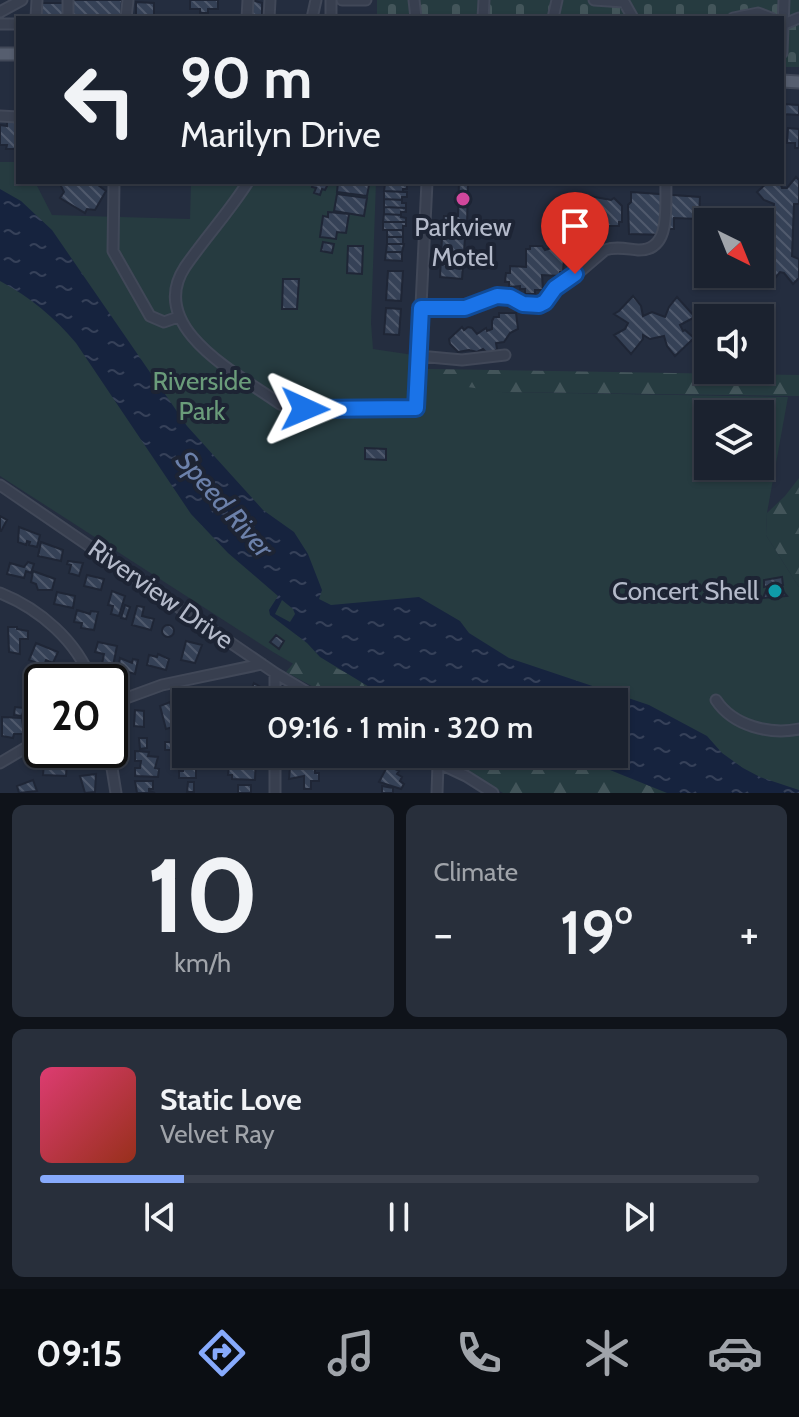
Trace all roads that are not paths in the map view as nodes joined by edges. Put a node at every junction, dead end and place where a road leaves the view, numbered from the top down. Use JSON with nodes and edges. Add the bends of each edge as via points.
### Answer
{"nodes":[{"id":1,"x":22,"y":0,"type":"edge"},
{"id":2,"x":342,"y":0,"type":"edge"},
{"id":3,"x":366,"y":0,"type":"edge"},
{"id":4,"x":594,"y":0,"type":"edge"},
{"id":5,"x":624,"y":1,"type":"edge"},
{"id":6,"x":0,"y":12,"type":"edge"},
{"id":7,"x":743,"y":16,"type":"edge"},
{"id":8,"x":766,"y":16,"type":"edge"},
{"id":9,"x":114,"y":184,"type":"edge"},
{"id":10,"x":247,"y":184,"type":"edge"},
{"id":11,"x":427,"y":184,"type":"edge"},
{"id":12,"x":666,"y":184,"type":"edge"},
{"id":13,"x":421,"y":308,"type":"junction"},
{"id":14,"x":178,"y":317,"type":"junction"},
{"id":15,"x":505,"y":355,"type":"dead end"},
{"id":16,"x":419,"y":356,"type":"junction"},
{"id":17,"x":0,"y":485,"type":"edge"},
{"id":18,"x":0,"y":593,"type":"edge"},
{"id":19,"x":82,"y":664,"type":"edge"},
{"id":20,"x":262,"y":664,"type":"junction"},
{"id":21,"x":275,"y":673,"type":"junction"},
{"id":22,"x":275,"y":688,"type":"edge"},
{"id":23,"x":300,"y":688,"type":"edge"},
{"id":24,"x":128,"y":697,"type":"edge"},
{"id":25,"x":716,"y":700,"type":"dead end"},
{"id":26,"x":799,"y":729,"type":"edge"},
{"id":27,"x":24,"y":749,"type":"edge"},
{"id":28,"x":0,"y":763,"type":"edge"},
{"id":29,"x":112,"y":768,"type":"edge"},
{"id":30,"x":275,"y":768,"type":"edge"},
{"id":31,"x":438,"y":768,"type":"edge"},
{"id":32,"x":447,"y":768,"type":"edge"},
{"id":33,"x":116,"y":793,"type":"edge"},
{"id":34,"x":275,"y":793,"type":"edge"},
{"id":35,"x":437,"y":793,"type":"edge"},
{"id":36,"x":493,"y":793,"type":"edge"}],
"edges":[{"from":1,"to":6,"type":"street"},
{"from":2,"to":3,"type":"street"},
{"from":4,"to":5,"type":"street"},
{"from":7,"to":8,"type":"street"},
{"from":9,"to":14,"type":"street","via":[[113,251],[150,316],[164,322]]},
{"from":10,"to":14,"type":"street","via":[[180,276]]},
{"from":11,"to":13,"type":"street"},
{"from":12,"to":13,"type":"street","via":[[662,237],[656,246],[605,250],[539,305],[497,296],[465,308]]},
{"from":13,"to":16,"type":"street"},
{"from":14,"to":16,"type":"street","via":[[201,347],[294,409],[416,408]]},
{"from":15,"to":16,"type":"street","via":[[462,360]]},
{"from":17,"to":20,"type":"street","name":"Riverview Drive"},
{"from":18,"to":19,"type":"street","via":[[27,607],[71,644]]},
{"from":20,"to":21,"type":"street","name":"Riverview Drive"},
{"from":20,"to":24,"type":"street"},
{"from":21,"to":22,"type":"street"},
{"from":21,"to":23,"type":"street","name":"Riverview Drive"},
{"from":25,"to":26,"type":"street","via":[[728,714],[751,725],[780,732]]},
{"from":27,"to":28,"type":"street"},
{"from":29,"to":33,"type":"street"},
{"from":30,"to":34,"type":"street"},
{"from":31,"to":35,"type":"street"},
{"from":32,"to":36,"type":"street"}]}
